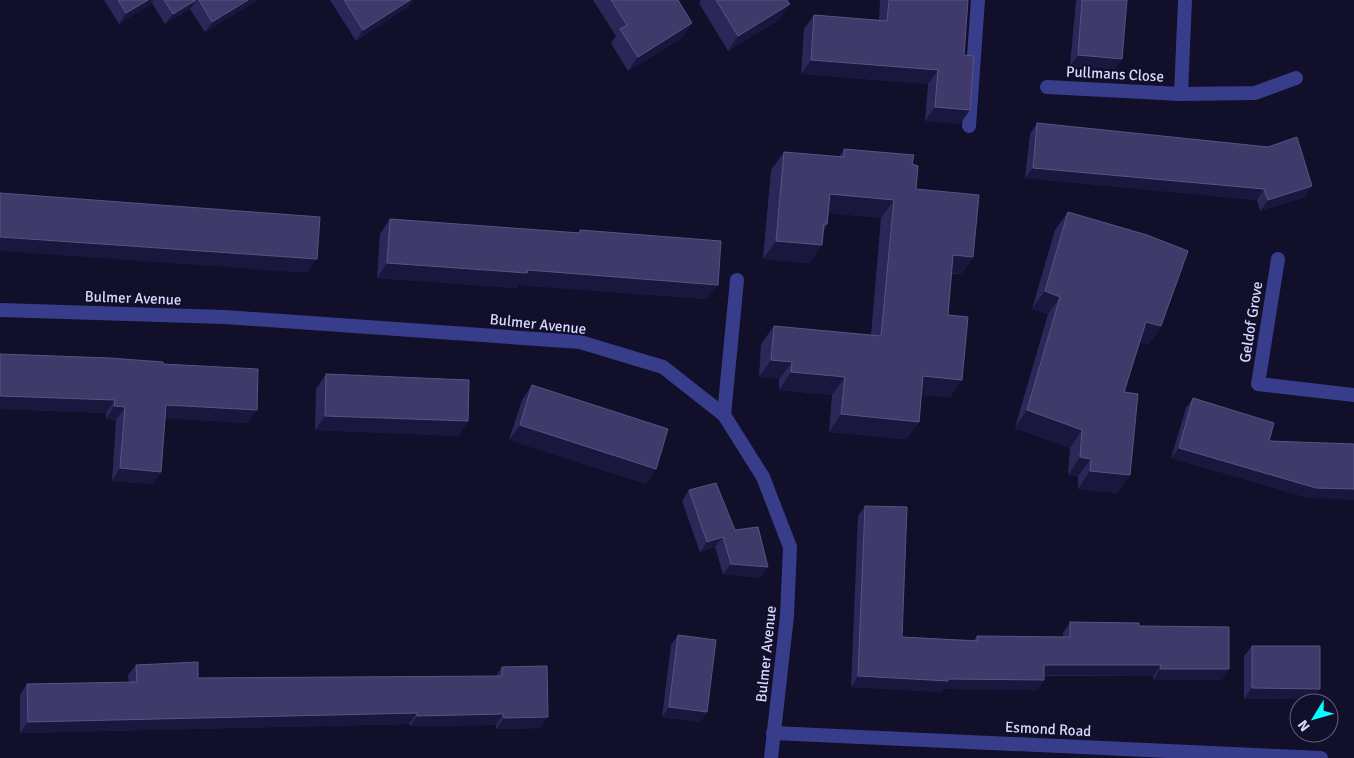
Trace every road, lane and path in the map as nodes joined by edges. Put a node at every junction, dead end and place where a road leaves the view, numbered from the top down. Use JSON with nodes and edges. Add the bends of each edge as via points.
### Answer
{"nodes":[{"id":1,"x":978,"y":0,"type":"edge"},
{"id":2,"x":1185,"y":0,"type":"edge"},
{"id":3,"x":1296,"y":78,"type":"dead end"},
{"id":4,"x":1047,"y":87,"type":"dead end"},
{"id":5,"x":1181,"y":94,"type":"junction"},
{"id":6,"x":969,"y":126,"type":"edge"},
{"id":7,"x":1278,"y":259,"type":"dead end"},
{"id":8,"x":737,"y":280,"type":"dead end"},
{"id":9,"x":0,"y":310,"type":"edge"},
{"id":10,"x":1354,"y":395,"type":"edge"},
{"id":11,"x":724,"y":415,"type":"junction"},
{"id":12,"x":773,"y":733,"type":"junction"},
{"id":13,"x":771,"y":758,"type":"edge"},
{"id":14,"x":1321,"y":758,"type":"edge"}],
"edges":[{"from":1,"to":6,"type":"street"},
{"from":2,"to":5,"type":"street","name":"Pullmans Close"},
{"from":3,"to":5,"type":"street","name":"Pullmans Close","via":[[1255,93]]},
{"from":4,"to":5,"type":"street","name":"Pullmans Close"},
{"from":7,"to":10,"type":"street","name":"Geldof Grove","via":[[1258,384]]},
{"from":8,"to":11,"type":"street"},
{"from":9,"to":11,"type":"street","name":"Bulmer Avenue","via":[[224,317],[580,342],[663,367]]},
{"from":11,"to":12,"type":"street","name":"Bulmer Avenue","via":[[763,477],[790,547],[788,616]]},
{"from":12,"to":13,"type":"street","name":"Bulmer Avenue"},
{"from":12,"to":14,"type":"street","name":"Esmond Road"}]}
